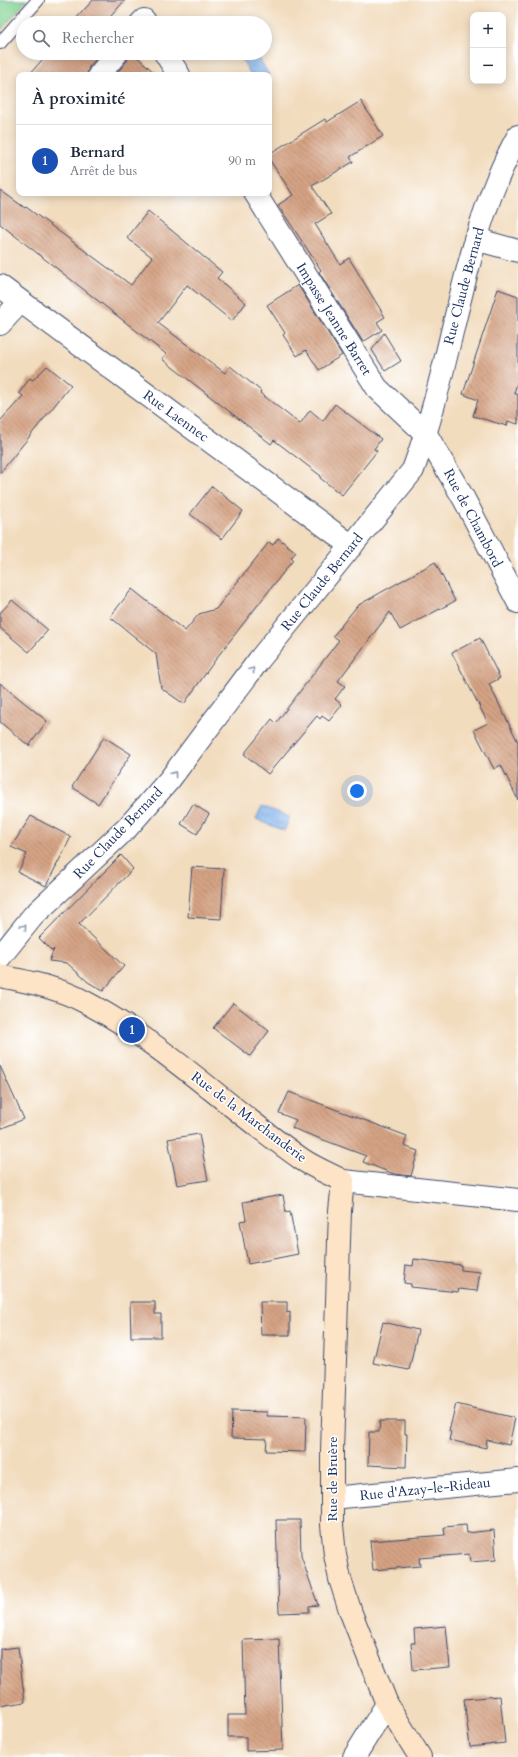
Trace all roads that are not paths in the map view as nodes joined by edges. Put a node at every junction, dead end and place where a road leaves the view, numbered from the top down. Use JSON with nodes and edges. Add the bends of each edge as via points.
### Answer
{"nodes":[{"id":1,"x":38,"y":0,"type":"edge"},
{"id":2,"x":24,"y":16,"type":"edge"},
{"id":3,"x":16,"y":25,"type":"edge"},
{"id":4,"x":0,"y":43,"type":"edge"},
{"id":5,"x":111,"y":60,"type":"edge"},
{"id":6,"x":169,"y":60,"type":"edge"},
{"id":7,"x":101,"y":72,"type":"edge"},
{"id":8,"x":177,"y":72,"type":"edge"},
{"id":9,"x":518,"y":136,"type":"edge"},
{"id":10,"x":257,"y":196,"type":"edge"},
{"id":11,"x":475,"y":239,"type":"junction"},
{"id":12,"x":518,"y":251,"type":"edge"},
{"id":13,"x":0,"y":286,"type":"edge"},
{"id":14,"x":20,"y":302,"type":"junction"},
{"id":15,"x":0,"y":324,"type":"edge"},
{"id":16,"x":426,"y":434,"type":"junction"},
{"id":17,"x":352,"y":546,"type":"junction"},
{"id":18,"x":512,"y":576,"type":"edge"},
{"id":19,"x":518,"y":602,"type":"edge"},
{"id":20,"x":0,"y":957,"type":"edge"},
{"id":21,"x":0,"y":976,"type":"edge"},
{"id":22,"x":343,"y":1181,"type":"junction"},
{"id":23,"x":518,"y":1200,"type":"edge"},
{"id":24,"x":518,"y":1480,"type":"edge"},
{"id":25,"x":332,"y":1498,"type":"junction"},
{"id":26,"x":386,"y":1704,"type":"junction"},
{"id":27,"x":354,"y":1757,"type":"edge"},
{"id":28,"x":420,"y":1757,"type":"edge"}],
"edges":[{"from":1,"to":2,"type":"lane"},
{"from":3,"to":4,"type":"lane"},
{"from":5,"to":7,"type":"street"},
{"from":6,"to":8,"type":"street"},
{"from":9,"to":11,"type":"street","name":"Rue Claude Bernard","via":[[506,158]]},
{"from":10,"to":16,"type":"street","name":"Impasse Jeanne Barret","via":[[377,388]]},
{"from":11,"to":12,"type":"street"},
{"from":11,"to":16,"type":"street","name":"Rue Claude Bernard"},
{"from":13,"to":14,"type":"street","name":"Rue Laennec"},
{"from":14,"to":15,"type":"street"},
{"from":14,"to":17,"type":"street","name":"Rue Laennec"},
{"from":16,"to":17,"type":"street","name":"Rue Claude Bernard","via":[[413,470]]},
{"from":16,"to":18,"type":"street","name":"Rue de Chambord"},
{"from":20,"to":17,"type":"street","name":"Rue Claude Bernard","one_way":true,"via":[[33,916],[127,828],[170,779],[259,660]]},
{"from":18,"to":19,"type":"street","name":"Rue de Chambord"},
{"from":21,"to":22,"type":"street","name":"Rue de la Marchanderie","via":[[60,991],[86,1002],[162,1050],[304,1161]]},
{"from":22,"to":23,"type":"street","name":"Rue de la Marchanderie"},
{"from":22,"to":25,"type":"street","name":"Rue de Bruère"},
{"from":24,"to":25,"type":"street","name":"Rue d'Azay-le-Rideau"},
{"from":25,"to":26,"type":"street","name":"Rue de Bruère","via":[[332,1525],[340,1579],[368,1661]]},
{"from":26,"to":27,"type":"street"},
{"from":26,"to":28,"type":"street","name":"Rue de Bruère"}]}
